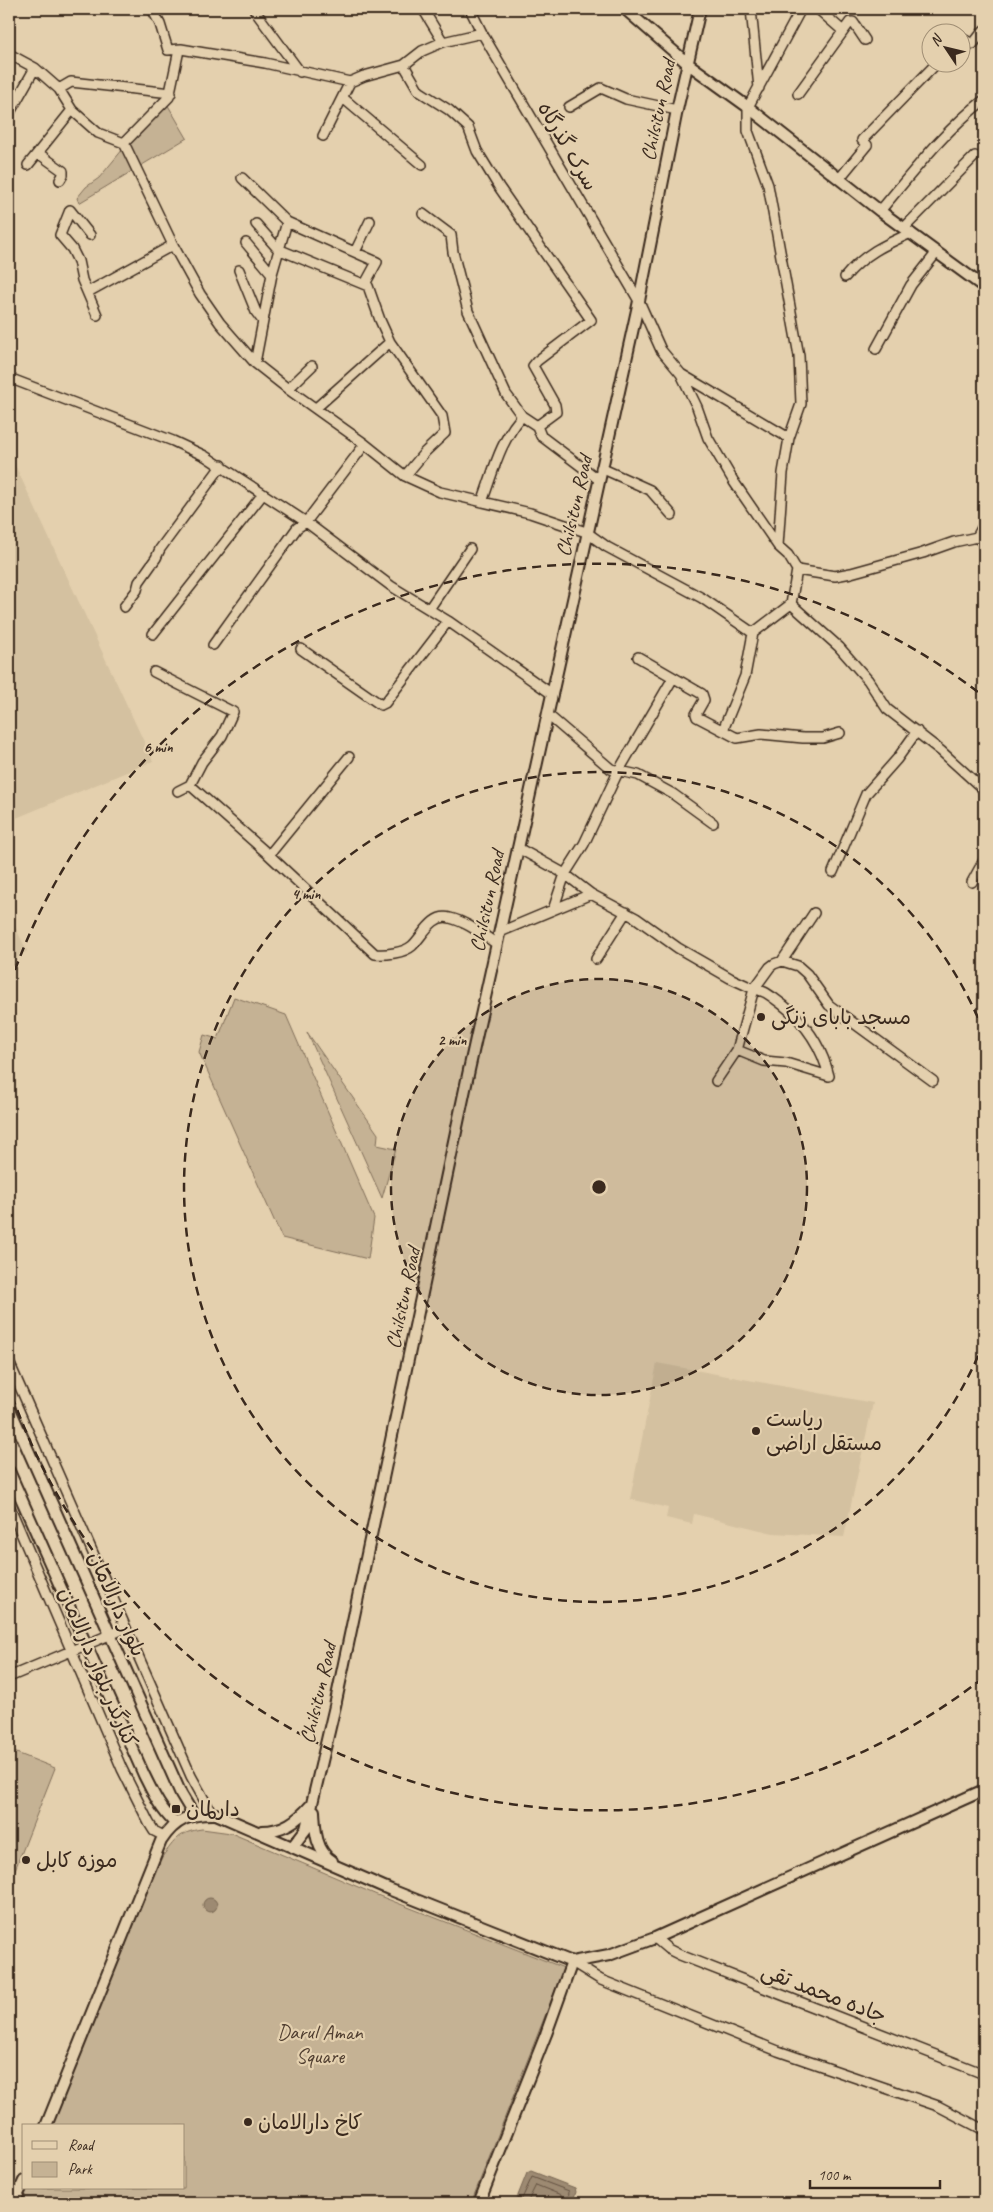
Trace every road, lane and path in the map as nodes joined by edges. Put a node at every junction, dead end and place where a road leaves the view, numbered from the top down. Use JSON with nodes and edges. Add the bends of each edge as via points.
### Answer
{"nodes":[{"id":1,"x":152,"y":9,"type":"edge"},
{"id":2,"x":423,"y":9,"type":"edge"},
{"id":3,"x":470,"y":9,"type":"edge"},
{"id":4,"x":625,"y":9,"type":"edge"},
{"id":5,"x":700,"y":9,"type":"edge"},
{"id":6,"x":751,"y":9,"type":"edge"},
{"id":7,"x":800,"y":9,"type":"edge"},
{"id":8,"x":818,"y":9,"type":"edge"},
{"id":9,"x":255,"y":11,"type":"dead end"},
{"id":10,"x":984,"y":30,"type":"edge"},
{"id":11,"x":843,"y":32,"type":"junction"},
{"id":12,"x":482,"y":33,"type":"junction"},
{"id":13,"x":865,"y":40,"type":"dead end"},
{"id":14,"x":443,"y":42,"type":"junction"},
{"id":15,"x":970,"y":42,"type":"edge"},
{"id":16,"x":179,"y":50,"type":"junction"},
{"id":17,"x":9,"y":54,"type":"edge"},
{"id":18,"x":687,"y":63,"type":"junction"},
{"id":19,"x":404,"y":65,"type":"junction"},
{"id":20,"x":35,"y":68,"type":"junction"},
{"id":21,"x":300,"y":72,"type":"junction"},
{"id":22,"x":928,"y":72,"type":"edge"},
{"id":23,"x":350,"y":82,"type":"junction"},
{"id":24,"x":59,"y":89,"type":"junction"},
{"id":25,"x":759,"y":89,"type":"junction"},
{"id":26,"x":171,"y":93,"type":"junction"},
{"id":27,"x":798,"y":94,"type":"dead end"},
{"id":28,"x":343,"y":98,"type":"junction"},
{"id":29,"x":984,"y":100,"type":"edge"},
{"id":30,"x":568,"y":107,"type":"dead end"},
{"id":31,"x":748,"y":107,"type":"junction"},
{"id":32,"x":72,"y":110,"type":"junction"},
{"id":33,"x":677,"y":110,"type":"junction"},
{"id":34,"x":9,"y":114,"type":"edge"},
{"id":35,"x":323,"y":136,"type":"dead end"},
{"id":36,"x":124,"y":143,"type":"junction"},
{"id":37,"x":38,"y":153,"type":"junction"},
{"id":38,"x":975,"y":156,"type":"dead end"},
{"id":39,"x":28,"y":165,"type":"dead end"},
{"id":40,"x":422,"y":165,"type":"dead end"},
{"id":41,"x":242,"y":178,"type":"dead end"},
{"id":42,"x":839,"y":179,"type":"junction"},
{"id":43,"x":60,"y":180,"type":"dead end"},
{"id":44,"x":880,"y":211,"type":"junction"},
{"id":45,"x":423,"y":214,"type":"dead end"},
{"id":46,"x":370,"y":221,"type":"dead end"},
{"id":47,"x":287,"y":222,"type":"junction"},
{"id":48,"x":256,"y":224,"type":"dead end"},
{"id":49,"x":907,"y":230,"type":"junction"},
{"id":50,"x":90,"y":235,"type":"dead end"},
{"id":51,"x":246,"y":243,"type":"dead end"},
{"id":52,"x":173,"y":245,"type":"junction"},
{"id":53,"x":278,"y":249,"type":"junction"},
{"id":54,"x":355,"y":252,"type":"junction"},
{"id":55,"x":937,"y":252,"type":"junction"},
{"id":56,"x":239,"y":270,"type":"dead end"},
{"id":57,"x":272,"y":274,"type":"junction"},
{"id":58,"x":845,"y":277,"type":"dead end"},
{"id":59,"x":365,"y":284,"type":"junction"},
{"id":60,"x":983,"y":284,"type":"edge"},
{"id":61,"x":88,"y":292,"type":"junction"},
{"id":62,"x":639,"y":301,"type":"junction"},
{"id":63,"x":98,"y":315,"type":"dead end"},
{"id":64,"x":262,"y":320,"type":"junction"},
{"id":65,"x":390,"y":342,"type":"junction"},
{"id":66,"x":876,"y":349,"type":"dead end"},
{"id":67,"x":255,"y":363,"type":"junction"},
{"id":68,"x":312,"y":366,"type":"dead end"},
{"id":69,"x":681,"y":374,"type":"junction"},
{"id":70,"x":9,"y":378,"type":"edge"},
{"id":71,"x":288,"y":389,"type":"junction"},
{"id":72,"x":316,"y":408,"type":"junction"},
{"id":73,"x":522,"y":416,"type":"junction"},
{"id":74,"x":536,"y":426,"type":"junction"},
{"id":75,"x":789,"y":438,"type":"junction"},
{"id":76,"x":365,"y":444,"type":"junction"},
{"id":77,"x":222,"y":466,"type":"junction"},
{"id":78,"x":601,"y":468,"type":"junction"},
{"id":79,"x":406,"y":476,"type":"junction"},
{"id":80,"x":598,"y":479,"type":"junction"},
{"id":81,"x":263,"y":494,"type":"junction"},
{"id":82,"x":482,"y":502,"type":"junction"},
{"id":83,"x":672,"y":515,"type":"dead end"},
{"id":84,"x":306,"y":522,"type":"junction"},
{"id":85,"x":984,"y":524,"type":"edge"},
{"id":86,"x":586,"y":532,"type":"junction"},
{"id":87,"x":977,"y":537,"type":"junction"},
{"id":88,"x":984,"y":544,"type":"edge"},
{"id":89,"x":778,"y":546,"type":"junction"},
{"id":90,"x":470,"y":550,"type":"dead end"},
{"id":91,"x":797,"y":570,"type":"junction"},
{"id":92,"x":791,"y":604,"type":"junction"},
{"id":93,"x":124,"y":607,"type":"dead end"},
{"id":94,"x":429,"y":609,"type":"junction"},
{"id":95,"x":448,"y":621,"type":"junction"},
{"id":96,"x":753,"y":633,"type":"junction"},
{"id":97,"x":153,"y":634,"type":"dead end"},
{"id":98,"x":213,"y":645,"type":"dead end"},
{"id":99,"x":301,"y":649,"type":"dead end"},
{"id":100,"x":638,"y":657,"type":"dead end"},
{"id":101,"x":154,"y":672,"type":"dead end"},
{"id":102,"x":673,"y":678,"type":"junction"},
{"id":103,"x":552,"y":694,"type":"junction"},
{"id":104,"x":548,"y":715,"type":"junction"},
{"id":105,"x":723,"y":730,"type":"junction"},
{"id":106,"x":917,"y":732,"type":"junction"},
{"id":107,"x":840,"y":733,"type":"dead end"},
{"id":108,"x":349,"y":757,"type":"dead end"},
{"id":109,"x":618,"y":772,"type":"junction"},
{"id":110,"x":190,"y":785,"type":"junction"},
{"id":111,"x":984,"y":790,"type":"edge"},
{"id":112,"x":178,"y":791,"type":"dead end"},
{"id":113,"x":713,"y":824,"type":"dead end"},
{"id":114,"x":518,"y":848,"type":"junction"},
{"id":115,"x":269,"y":855,"type":"junction"},
{"id":116,"x":984,"y":860,"type":"edge"},
{"id":117,"x":833,"y":872,"type":"dead end"},
{"id":118,"x":565,"y":874,"type":"junction"},
{"id":119,"x":972,"y":882,"type":"dead end"},
{"id":120,"x":591,"y":894,"type":"junction"},
{"id":121,"x":553,"y":910,"type":"junction"},
{"id":122,"x":626,"y":912,"type":"junction"},
{"id":123,"x":814,"y":914,"type":"dead end"},
{"id":124,"x":500,"y":932,"type":"junction"},
{"id":125,"x":498,"y":944,"type":"junction"},
{"id":126,"x":596,"y":959,"type":"dead end"},
{"id":127,"x":782,"y":961,"type":"junction"},
{"id":128,"x":754,"y":989,"type":"junction"},
{"id":129,"x":737,"y":1050,"type":"junction"},
{"id":130,"x":716,"y":1081,"type":"dead end"},
{"id":131,"x":933,"y":1082,"type":"dead end"},
{"id":132,"x":9,"y":1362,"type":"edge"},
{"id":133,"x":9,"y":1407,"type":"edge"},
{"id":134,"x":9,"y":1471,"type":"edge"},
{"id":135,"x":9,"y":1505,"type":"edge"},
{"id":136,"x":126,"y":1628,"type":"junction"},
{"id":137,"x":110,"y":1634,"type":"junction"},
{"id":138,"x":87,"y":1644,"type":"junction"},
{"id":139,"x":72,"y":1651,"type":"junction"},
{"id":140,"x":9,"y":1677,"type":"edge"},
{"id":141,"x":984,"y":1790,"type":"edge"},
{"id":142,"x":313,"y":1802,"type":"junction"},
{"id":143,"x":193,"y":1814,"type":"junction"},
{"id":144,"x":212,"y":1814,"type":"junction"},
{"id":145,"x":175,"y":1824,"type":"junction"},
{"id":146,"x":258,"y":1831,"type":"junction"},
{"id":147,"x":164,"y":1836,"type":"junction"},
{"id":148,"x":293,"y":1846,"type":"junction"},
{"id":149,"x":345,"y":1869,"type":"junction"},
{"id":150,"x":655,"y":1938,"type":"junction"},
{"id":151,"x":572,"y":1962,"type":"junction"},
{"id":152,"x":984,"y":2074,"type":"edge"},
{"id":153,"x":47,"y":2124,"type":"edge"},
{"id":154,"x":984,"y":2130,"type":"edge"},
{"id":155,"x":22,"y":2185,"type":"edge"},
{"id":156,"x":14,"y":2203,"type":"edge"},
{"id":157,"x":479,"y":2203,"type":"edge"}],
"edges":[{"from":1,"to":16,"type":"street","via":[[168,49]]},
{"from":2,"to":14,"type":"street"},
{"from":3,"to":12,"type":"street","name":"سرک گذرگاه"},
{"from":4,"to":18,"type":"main road"},
{"from":5,"to":18,"type":"main road","name":"Chilsitun Road"},
{"from":6,"to":25,"type":"street"},
{"from":7,"to":25,"type":"street"},
{"from":8,"to":11,"type":"street"},
{"from":9,"to":21,"type":"street"},
{"from":10,"to":15,"type":"street","via":[[973,44]]},
{"from":11,"to":13,"type":"street","via":[[853,22]]},
{"from":11,"to":27,"type":"street"},
{"from":12,"to":14,"type":"street"},
{"from":12,"to":62,"type":"street","name":"سرک گذرگاه"},
{"from":14,"to":19,"type":"street","via":[[422,51]]},
{"from":16,"to":21,"type":"street","via":[[265,63]]},
{"from":16,"to":26,"type":"street"},
{"from":17,"to":20,"type":"street"},
{"from":18,"to":31,"type":"main road"},
{"from":18,"to":33,"type":"main road","name":"Chilsitun Road"},
{"from":19,"to":23,"type":"street"},
{"from":19,"to":74,"type":"street","via":[[419,91],[449,110],[468,128],[477,151],[499,187],[591,320],[533,366],[555,404],[556,412]]},
{"from":20,"to":24,"type":"street"},
{"from":20,"to":34,"type":"street"},
{"from":21,"to":23,"type":"street"},
{"from":22,"to":42,"type":"street","via":[[862,140],[867,145]]},
{"from":23,"to":28,"type":"street"},
{"from":24,"to":26,"type":"street","via":[[71,82]]},
{"from":24,"to":32,"type":"street"},
{"from":25,"to":31,"type":"street"},
{"from":26,"to":36,"type":"street"},
{"from":28,"to":35,"type":"street"},
{"from":28,"to":40,"type":"street"},
{"from":29,"to":44,"type":"street","via":[[934,147]]},
{"from":30,"to":33,"type":"street","via":[[601,88],[626,99]]},
{"from":31,"to":42,"type":"main road"},
{"from":31,"to":75,"type":"street","via":[[748,131],[768,184],[799,356],[801,404]]},
{"from":32,"to":36,"type":"street","via":[[98,132]]},
{"from":32,"to":37,"type":"street"},
{"from":33,"to":62,"type":"main road","name":"Chilsitun Road"},
{"from":36,"to":52,"type":"street"},
{"from":37,"to":39,"type":"street"},
{"from":37,"to":43,"type":"street","via":[[63,171]]},
{"from":38,"to":49,"type":"street"},
{"from":41,"to":47,"type":"street"},
{"from":42,"to":44,"type":"main road"},
{"from":44,"to":49,"type":"main road"},
{"from":45,"to":73,"type":"street","via":[[452,235],[453,252],[468,311],[506,394]]},
{"from":46,"to":54,"type":"street"},
{"from":47,"to":53,"type":"street"},
{"from":47,"to":54,"type":"street"},
{"from":48,"to":53,"type":"street"},
{"from":49,"to":55,"type":"main road"},
{"from":49,"to":58,"type":"street","via":[[858,262]]},
{"from":50,"to":61,"type":"street","via":[[70,210],[60,235],[72,249]]},
{"from":51,"to":57,"type":"street"},
{"from":52,"to":61,"type":"street"},
{"from":52,"to":67,"type":"street","via":[[220,323]]},
{"from":53,"to":57,"type":"street"},
{"from":53,"to":59,"type":"street"},
{"from":54,"to":59,"type":"street","via":[[377,262]]},
{"from":55,"to":60,"type":"main road"},
{"from":55,"to":66,"type":"street","via":[[911,285]]},
{"from":56,"to":64,"type":"street"},
{"from":57,"to":64,"type":"street"},
{"from":59,"to":65,"type":"street"},
{"from":61,"to":63,"type":"street"},
{"from":62,"to":69,"type":"street","name":"سرک گذرگاه","via":[[661,350]]},
{"from":62,"to":78,"type":"main road","name":"Chilsitun Road"},
{"from":64,"to":67,"type":"street"},
{"from":65,"to":72,"type":"street"},
{"from":65,"to":79,"type":"street","via":[[442,416],[445,433]]},
{"from":67,"to":71,"type":"street"},
{"from":68,"to":71,"type":"street"},
{"from":69,"to":75,"type":"street"},
{"from":69,"to":89,"type":"street","via":[[708,438]]},
{"from":70,"to":77,"type":"street","via":[[173,441]]},
{"from":71,"to":72,"type":"street"},
{"from":72,"to":76,"type":"street"},
{"from":73,"to":74,"type":"street"},
{"from":73,"to":82,"type":"street","via":[[509,431],[494,463]]},
{"from":74,"to":80,"type":"street","via":[[548,442]]},
{"from":75,"to":89,"type":"street"},
{"from":76,"to":79,"type":"street"},
{"from":76,"to":84,"type":"street"},
{"from":77,"to":81,"type":"street"},
{"from":77,"to":93,"type":"street","via":[[160,548]]},
{"from":78,"to":80,"type":"main road","name":"Chilsitun Road"},
{"from":78,"to":83,"type":"street","via":[[650,490]]},
{"from":79,"to":82,"type":"street","via":[[440,492]]},
{"from":80,"to":86,"type":"main road","name":"Chilsitun Road"},
{"from":81,"to":84,"type":"street"},
{"from":81,"to":97,"type":"street"},
{"from":82,"to":86,"type":"street","via":[[530,513]]},
{"from":84,"to":94,"type":"street","via":[[390,586]]},
{"from":84,"to":98,"type":"street","via":[[297,528]]},
{"from":85,"to":87,"type":"street"},
{"from":86,"to":96,"type":"street","via":[[607,547],[702,598]]},
{"from":86,"to":103,"type":"main road","name":"Chilsitun Road"},
{"from":87,"to":88,"type":"street"},
{"from":87,"to":91,"type":"street","via":[[835,576]]},
{"from":89,"to":91,"type":"street"},
{"from":90,"to":94,"type":"street"},
{"from":91,"to":92,"type":"street"},
{"from":92,"to":96,"type":"street"},
{"from":92,"to":106,"type":"street","via":[[839,648],[868,680],[887,709]]},
{"from":94,"to":95,"type":"street"},
{"from":95,"to":99,"type":"street","via":[[381,705]]},
{"from":95,"to":103,"type":"street"},
{"from":96,"to":105,"type":"street","via":[[745,676]]},
{"from":100,"to":102,"type":"street"},
{"from":101,"to":110,"type":"street","via":[[233,712],[222,736],[202,762]]},
{"from":102,"to":105,"type":"street","via":[[702,694],[704,700],[697,717]]},
{"from":102,"to":109,"type":"street"},
{"from":103,"to":104,"type":"main road","name":"Chilsitun Road"},
{"from":104,"to":109,"type":"street"},
{"from":104,"to":114,"type":"main road","name":"Chilsitun Road"},
{"from":105,"to":107,"type":"street","via":[[740,738],[761,734],[823,738]]},
{"from":106,"to":111,"type":"street"},
{"from":106,"to":117,"type":"street","via":[[866,794]]},
{"from":108,"to":115,"type":"street"},
{"from":109,"to":113,"type":"street","via":[[638,775],[673,794]]},
{"from":109,"to":118,"type":"street","via":[[584,844]]},
{"from":110,"to":112,"type":"street"},
{"from":110,"to":115,"type":"street"},
{"from":114,"to":118,"type":"street"},
{"from":114,"to":124,"type":"main road","name":"Chilsitun Road"},
{"from":115,"to":125,"type":"street","via":[[375,954],[383,955],[411,947],[433,921],[449,917]]},
{"from":116,"to":119,"type":"street"},
{"from":118,"to":120,"type":"street"},
{"from":118,"to":121,"type":"street"},
{"from":120,"to":121,"type":"street"},
{"from":120,"to":122,"type":"street"},
{"from":121,"to":124,"type":"street"},
{"from":122,"to":126,"type":"street"},
{"from":122,"to":128,"type":"street","via":[[678,948]]},
{"from":123,"to":127,"type":"street"},
{"from":124,"to":125,"type":"main road","name":"Chilsitun Road"},
{"from":125,"to":142,"type":"main road","name":"Chilsitun Road"},
{"from":127,"to":128,"type":"street","via":[[770,967]]},
{"from":127,"to":131,"type":"street","via":[[798,966],[829,1005]]},
{"from":128,"to":129,"type":"street"},
{"from":128,"to":129,"type":"street","via":[[762,990],[785,1006],[805,1026],[816,1042],[829,1076],[786,1063],[764,1062]]},
{"from":129,"to":130,"type":"street"},
{"from":132,"to":136,"type":"street","name":"کنارگذر بلوار دارالامان"},
{"from":133,"to":137,"type":"main road","name":"بلوار دارالامان"},
{"from":134,"to":138,"type":"main road","name":"بلوار دارالامان"},
{"from":135,"to":139,"type":"street","name":"کنارگذر بلوار دارالامان"},
{"from":136,"to":137,"type":"street"},
{"from":136,"to":144,"type":"street","name":"کنارگذر بلوار دارالامان","via":[[191,1776]]},
{"from":137,"to":138,"type":"street"},
{"from":137,"to":143,"type":"main road","name":"بلوار دارالامان","via":[[181,1794]]},
{"from":138,"to":139,"type":"street"},
{"from":138,"to":145,"type":"main road","name":"بلوار دارالامان","via":[[157,1802]]},
{"from":139,"to":140,"type":"street"},
{"from":139,"to":147,"type":"street","name":"کنارگذر بلوار دارالامان","via":[[138,1802],[154,1831]]},
{"from":141,"to":150,"type":"main road"},
{"from":142,"to":146,"type":"main road","via":[[300,1817],[283,1828]]},
{"from":142,"to":148,"type":"main road","via":[[306,1830]]},
{"from":142,"to":149,"type":"main road","via":[[315,1834],[320,1849]]},
{"from":143,"to":144,"type":"main road"},
{"from":143,"to":145,"type":"main road"},
{"from":144,"to":146,"type":"main road"},
{"from":145,"to":147,"type":"main road"},
{"from":146,"to":148,"type":"main road"},
{"from":147,"to":153,"type":"main road"},
{"from":148,"to":149,"type":"main road"},
{"from":149,"to":151,"type":"main road"},
{"from":150,"to":151,"type":"main road","via":[[609,1955]]},
{"from":150,"to":152,"type":"street","name":"جاده محمد تقی","via":[[680,1955]]},
{"from":151,"to":154,"type":"street","via":[[610,1984],[778,2051],[938,2106]]},
{"from":151,"to":157,"type":"main road"},
{"from":155,"to":156,"type":"main road"}]}
